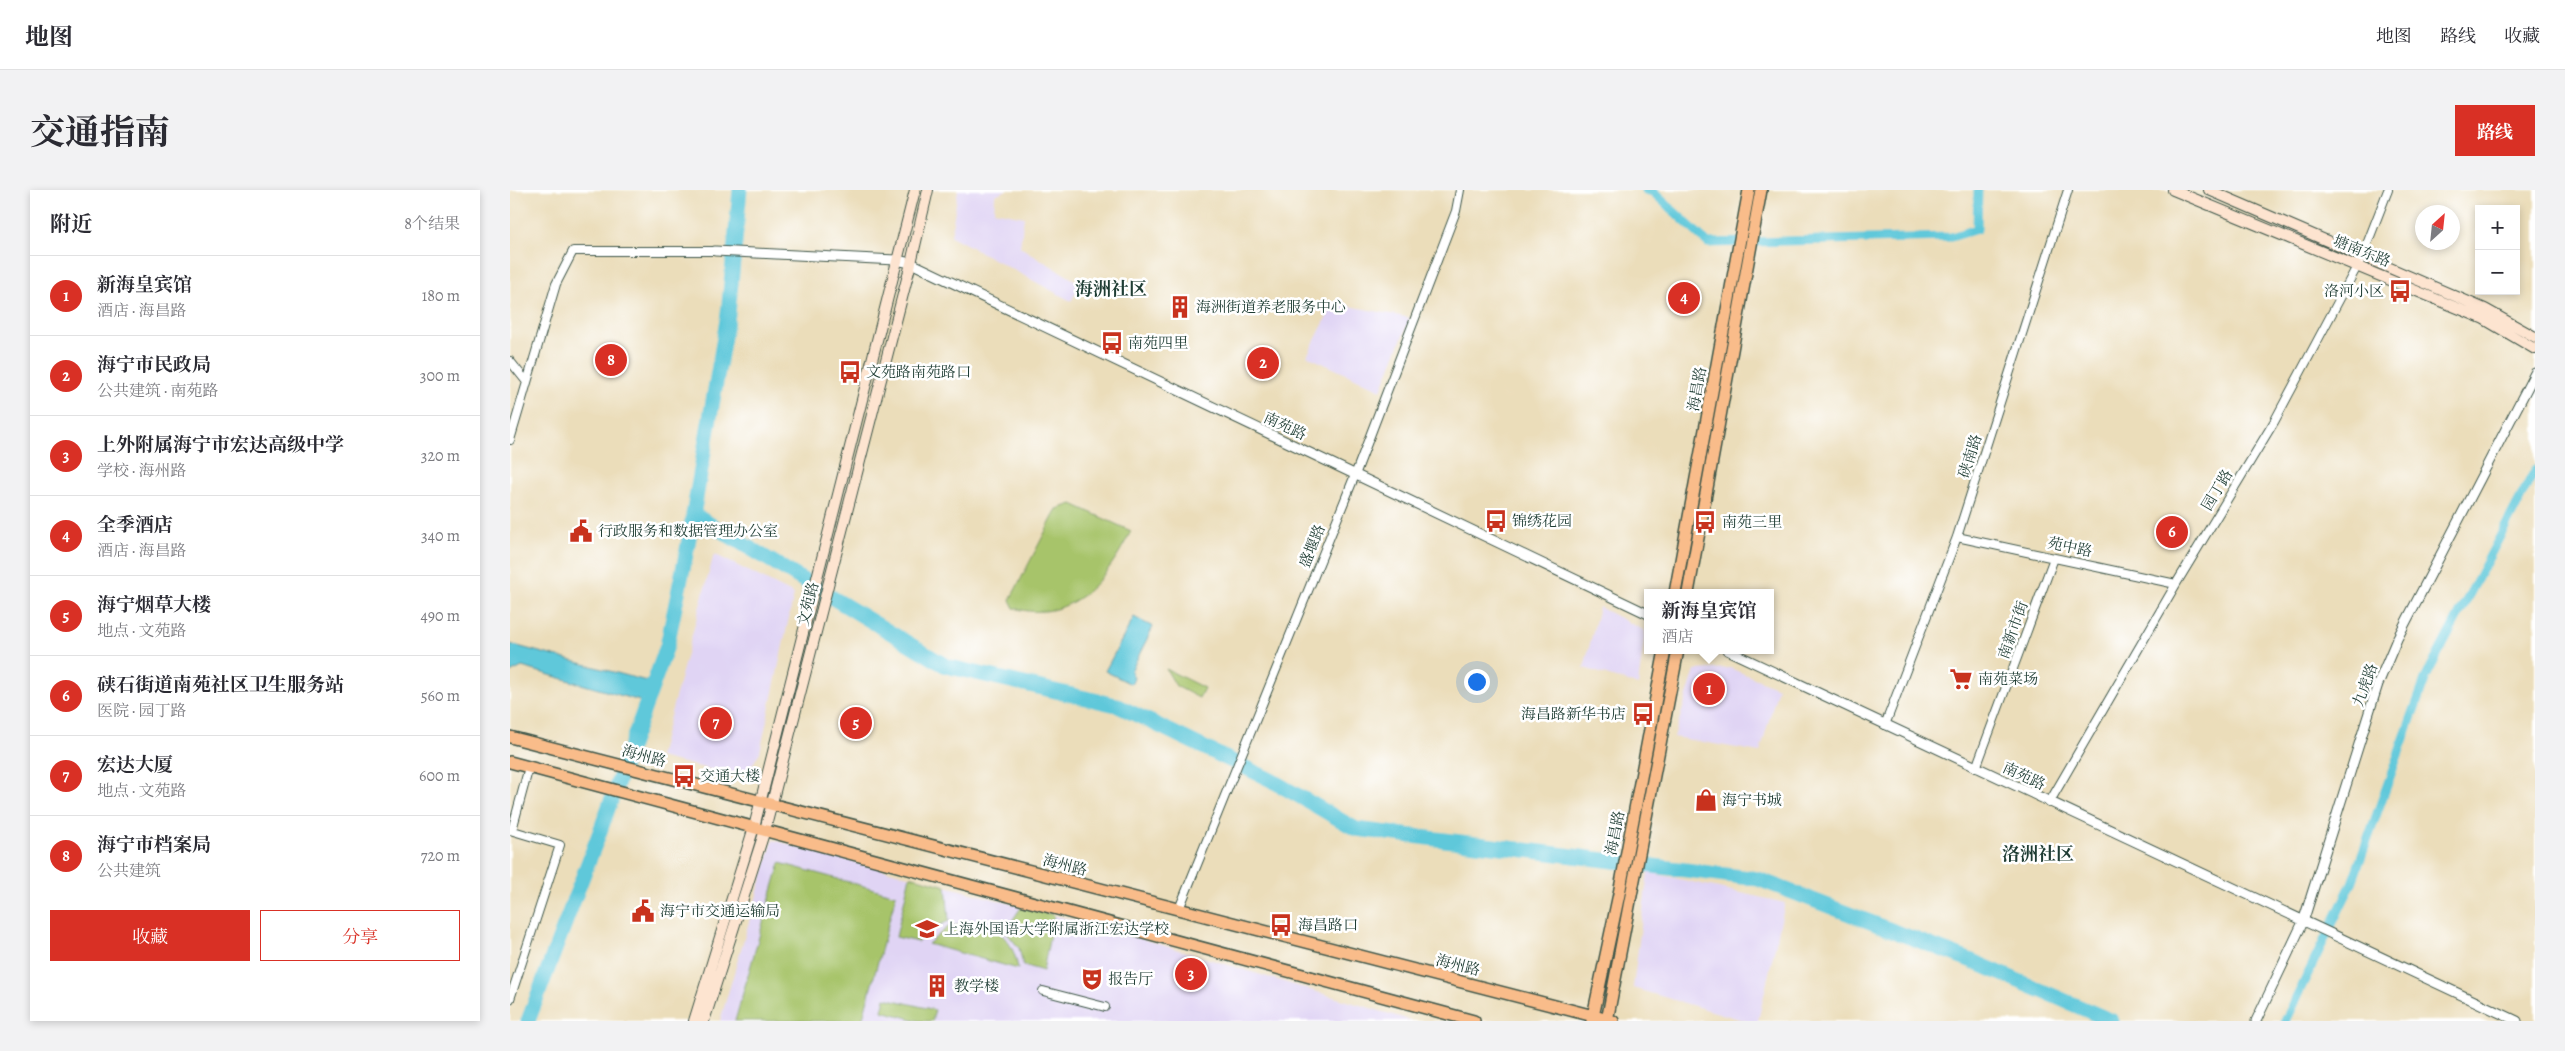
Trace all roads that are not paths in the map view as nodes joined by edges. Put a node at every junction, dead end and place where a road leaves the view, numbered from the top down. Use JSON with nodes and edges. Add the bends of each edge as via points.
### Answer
{"nodes":[{"id":1,"x":915,"y":190,"type":"edge"},
{"id":2,"x":928,"y":190,"type":"edge"},
{"id":3,"x":1749,"y":190,"type":"edge"},
{"id":4,"x":1760,"y":190,"type":"edge"},
{"id":5,"x":2068,"y":190,"type":"edge"},
{"id":6,"x":2173,"y":190,"type":"edge"},
{"id":7,"x":2209,"y":190,"type":"edge"},
{"id":8,"x":2388,"y":190,"type":"edge"},
{"id":9,"x":1460,"y":193,"type":"edge"},
{"id":10,"x":1748,"y":226,"type":"junction"},
{"id":11,"x":716,"y":251,"type":"joint"},
{"id":12,"x":896,"y":260,"type":"junction"},
{"id":13,"x":2360,"y":261,"type":"junction"},
{"id":14,"x":1741,"y":262,"type":"junction"},
{"id":15,"x":911,"y":263,"type":"junction"},
{"id":16,"x":2535,"y":337,"type":"edge"},
{"id":17,"x":2535,"y":349,"type":"edge"},
{"id":18,"x":510,"y":361,"type":"edge"},
{"id":19,"x":2535,"y":373,"type":"edge"},
{"id":20,"x":526,"y":381,"type":"junction"},
{"id":21,"x":510,"y":440,"type":"edge"},
{"id":22,"x":1355,"y":475,"type":"junction"},
{"id":23,"x":1957,"y":537,"type":"junction"},
{"id":24,"x":2054,"y":558,"type":"junction"},
{"id":25,"x":2176,"y":584,"type":"junction"},
{"id":26,"x":1676,"y":589,"type":"edge"},
{"id":27,"x":1689,"y":589,"type":"edge"},
{"id":28,"x":1644,"y":612,"type":"edge"},
{"id":29,"x":1664,"y":654,"type":"edge"},
{"id":30,"x":1677,"y":654,"type":"edge"},
{"id":31,"x":1735,"y":654,"type":"edge"},
{"id":32,"x":1885,"y":726,"type":"junction"},
{"id":33,"x":510,"y":737,"type":"edge"},
{"id":34,"x":510,"y":762,"type":"edge"},
{"id":35,"x":529,"y":767,"type":"junction"},
{"id":36,"x":1976,"y":768,"type":"junction"},
{"id":37,"x":760,"y":802,"type":"junction"},
{"id":38,"x":2049,"y":803,"type":"junction"},
{"id":39,"x":771,"y":806,"type":"junction"},
{"id":40,"x":760,"y":829,"type":"junction"},
{"id":41,"x":511,"y":830,"type":"edge"},
{"id":42,"x":1179,"y":909,"type":"junction"},
{"id":43,"x":2307,"y":924,"type":"junction"},
{"id":44,"x":1042,"y":991,"type":"dead end"},
{"id":45,"x":510,"y":999,"type":"edge"},
{"id":46,"x":1105,"y":1008,"type":"dead end"},
{"id":47,"x":1592,"y":1018,"type":"edge"},
{"id":48,"x":1609,"y":1020,"type":"edge"},
{"id":49,"x":694,"y":1021,"type":"edge"},
{"id":50,"x":704,"y":1021,"type":"edge"},
{"id":51,"x":1474,"y":1021,"type":"edge"},
{"id":52,"x":2256,"y":1021,"type":"edge"},
{"id":53,"x":2518,"y":1021,"type":"edge"}],
"edges":[{"from":1,"to":12,"type":"main road","name":"文苑路"},
{"from":2,"to":15,"type":"main road","name":"文苑路"},
{"from":3,"to":10,"type":"main road","name":"海昌路"},
{"from":4,"to":10,"type":"main road","name":"海昌路"},
{"from":5,"to":23,"type":"street","name":"硖南路"},
{"from":6,"to":13,"type":"main road","name":"塘南东路"},
{"from":7,"to":13,"type":"main road","name":"塘南东路"},
{"from":8,"to":13,"type":"street","name":"园丁路"},
{"from":9,"to":22,"type":"street","name":"盛堰路","via":[[1456,211]]},
{"from":10,"to":14,"type":"main road","name":"海昌路"},
{"from":11,"to":12,"type":"street","name":"南苑路"},
{"from":11,"to":20,"type":"street","via":[[573,251],[556,284]]},
{"from":12,"to":15,"type":"street","name":"南苑路"},
{"from":12,"to":37,"type":"main road","name":"文苑路"},
{"from":13,"to":16,"type":"main road","name":"塘南东路","via":[[2485,309]]},
{"from":13,"to":17,"type":"main road","name":"塘南东路","via":[[2484,319]]},
{"from":13,"to":25,"type":"street","name":"园丁路","via":[[2274,422]]},
{"from":14,"to":26,"type":"main road","name":"海昌路"},
{"from":14,"to":27,"type":"main road","name":"海昌路"},
{"from":15,"to":22,"type":"street","name":"南苑路"},
{"from":15,"to":39,"type":"main road","name":"文苑路"},
{"from":18,"to":20,"type":"street"},
{"from":19,"to":43,"type":"street","name":"九虎路","via":[[2393,648],[2378,684]]},
{"from":20,"to":21,"type":"street"},
{"from":22,"to":28,"type":"street","name":"南苑路"},
{"from":22,"to":42,"type":"street","name":"盛堰路"},
{"from":23,"to":24,"type":"street","name":"苑中路"},
{"from":23,"to":32,"type":"street","name":"硖南路"},
{"from":24,"to":25,"type":"street","name":"苑中路"},
{"from":24,"to":36,"type":"street","name":"南新市街"},
{"from":25,"to":38,"type":"street","name":"园丁路"},
{"from":29,"to":47,"type":"main road","name":"海昌路"},
{"from":30,"to":48,"type":"main road","name":"海昌路"},
{"from":31,"to":32,"type":"street","name":"南苑路"},
{"from":32,"to":36,"type":"street","name":"南苑路"},
{"from":33,"to":37,"type":"main road","name":"海州路"},
{"from":34,"to":35,"type":"main road"},
{"from":35,"to":40,"type":"main road"},
{"from":35,"to":41,"type":"street"},
{"from":36,"to":38,"type":"street","name":"南苑路"},
{"from":37,"to":39,"type":"main road","name":"海州路"},
{"from":37,"to":40,"type":"main road","name":"文苑路"},
{"from":38,"to":43,"type":"street","name":"南苑路"},
{"from":39,"to":40,"type":"main road","name":"文苑路"},
{"from":39,"to":42,"type":"main road","name":"海州路"},
{"from":40,"to":49,"type":"main road","name":"文苑路"},
{"from":40,"to":50,"type":"main road","name":"文苑路"},
{"from":40,"to":51,"type":"main road"},
{"from":41,"to":45,"type":"street","via":[[560,845]]},
{"from":42,"to":47,"type":"main road","name":"海州路"},
{"from":43,"to":52,"type":"street","name":"九虎路"},
{"from":43,"to":53,"type":"street","name":"南苑路"},
{"from":44,"to":46,"type":"street"},
{"from":47,"to":48,"type":"main road","name":"海州路"}]}
